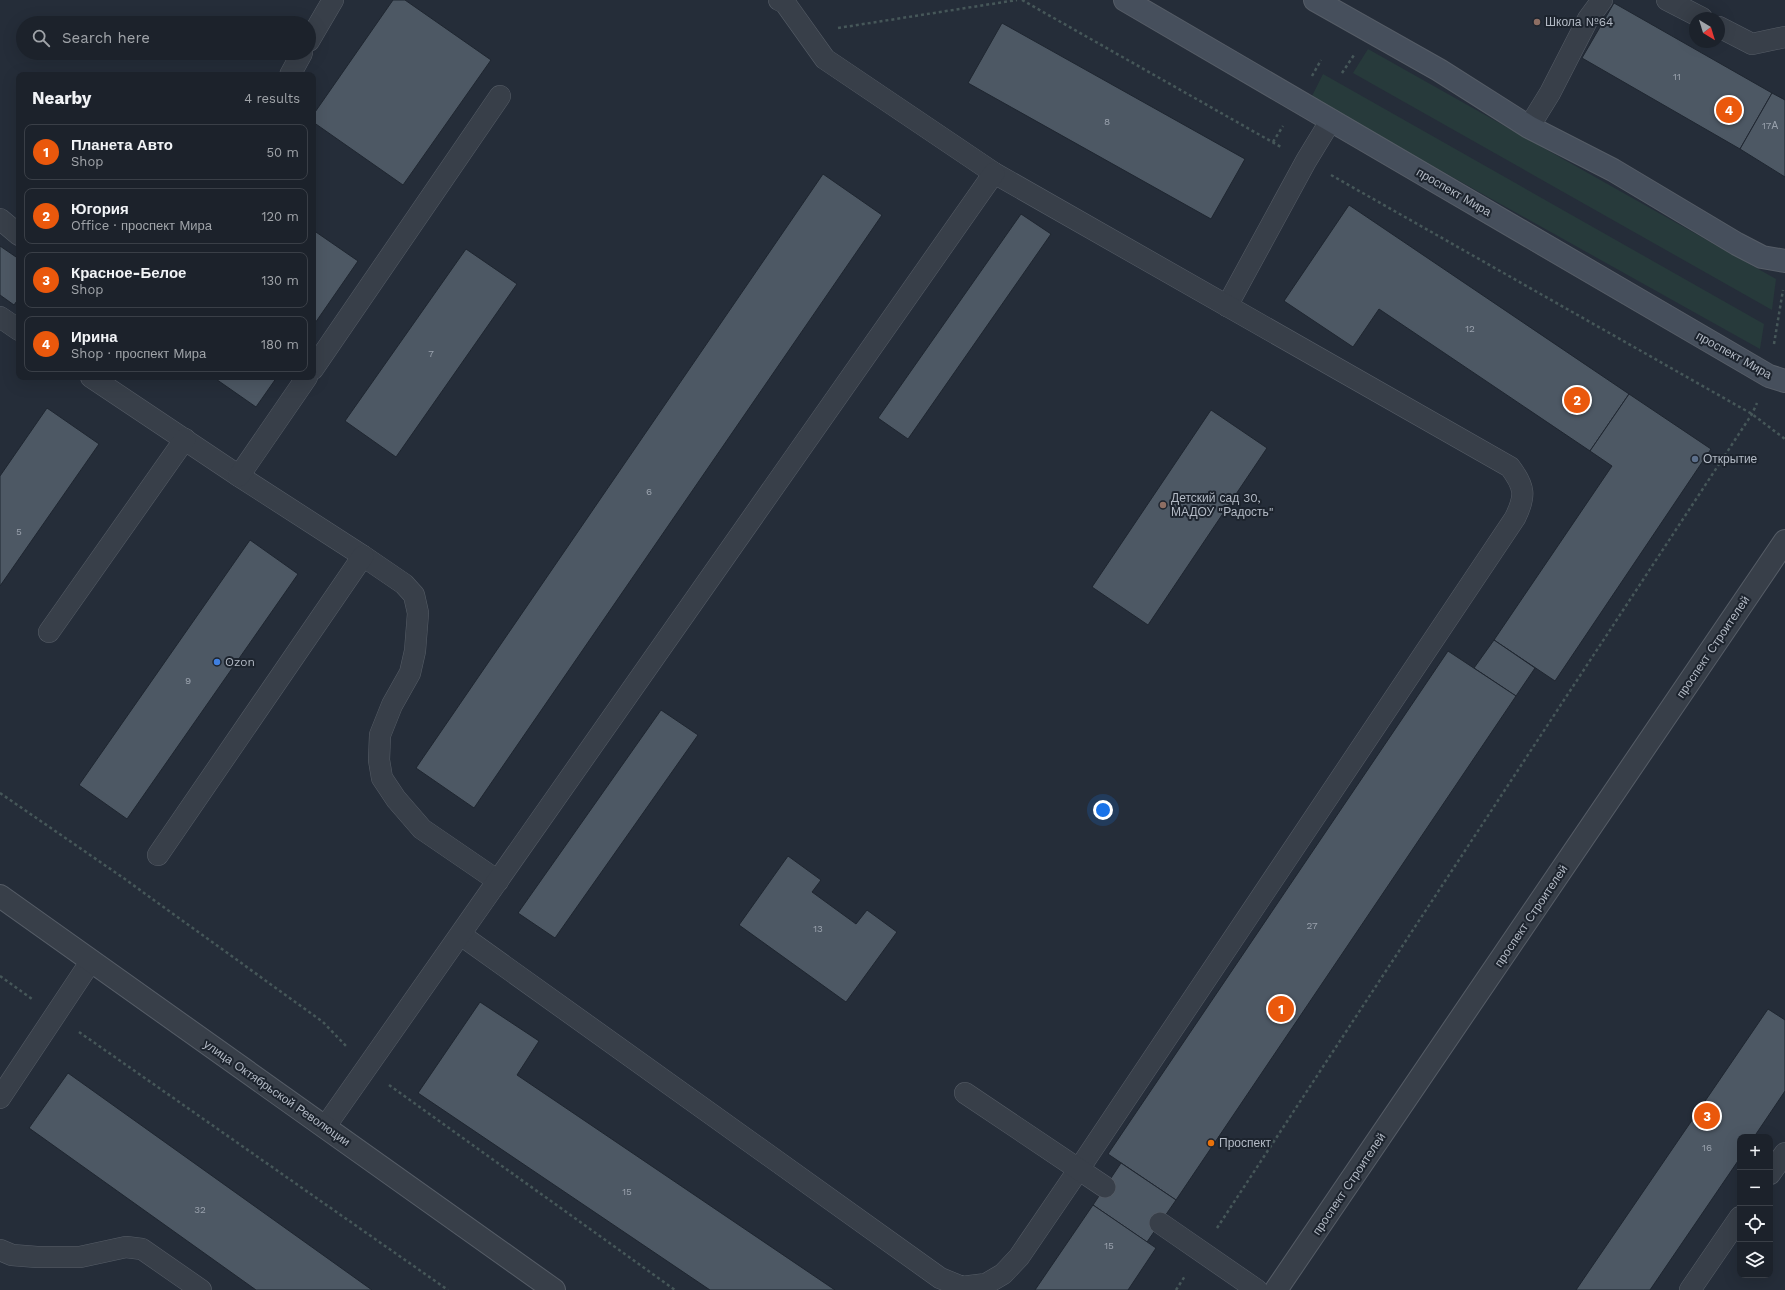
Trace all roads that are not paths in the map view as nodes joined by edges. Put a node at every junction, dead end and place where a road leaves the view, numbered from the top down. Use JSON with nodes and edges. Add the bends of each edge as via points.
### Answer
{"nodes":[{"id":1,"x":333,"y":0,"type":"edge"},
{"id":2,"x":780,"y":0,"type":"edge"},
{"id":3,"x":1125,"y":0,"type":"edge"},
{"id":4,"x":1315,"y":0,"type":"edge"},
{"id":5,"x":1602,"y":0,"type":"edge"},
{"id":6,"x":1667,"y":0,"type":"edge"},
{"id":7,"x":1690,"y":12,"type":"edge"},
{"id":8,"x":316,"y":29,"type":"edge"},
{"id":9,"x":1725,"y":30,"type":"edge"},
{"id":10,"x":1785,"y":37,"type":"edge"},
{"id":11,"x":298,"y":60,"type":"edge"},
{"id":12,"x":292,"y":72,"type":"edge"},
{"id":13,"x":500,"y":96,"type":"dead end"},
{"id":14,"x":1331,"y":120,"type":"junction"},
{"id":15,"x":1529,"y":127,"type":"junction"},
{"id":16,"x":994,"y":173,"type":"junction"},
{"id":17,"x":0,"y":219,"type":"edge"},
{"id":18,"x":16,"y":232,"type":"edge"},
{"id":19,"x":1785,"y":261,"type":"edge"},
{"id":20,"x":1227,"y":306,"type":"junction"},
{"id":21,"x":0,"y":317,"type":"edge"},
{"id":22,"x":16,"y":328,"type":"edge"},
{"id":23,"x":316,"y":365,"type":"edge"},
{"id":24,"x":96,"y":380,"type":"edge"},
{"id":25,"x":305,"y":380,"type":"edge"},
{"id":26,"x":1785,"y":381,"type":"edge"},
{"id":27,"x":185,"y":439,"type":"junction"},
{"id":28,"x":239,"y":476,"type":"junction"},
{"id":29,"x":1785,"y":541,"type":"edge"},
{"id":30,"x":363,"y":556,"type":"junction"},
{"id":31,"x":49,"y":632,"type":"dead end"},
{"id":32,"x":158,"y":855,"type":"dead end"},
{"id":33,"x":498,"y":881,"type":"junction"},
{"id":34,"x":0,"y":896,"type":"edge"},
{"id":35,"x":461,"y":935,"type":"junction"},
{"id":36,"x":91,"y":961,"type":"junction"},
{"id":37,"x":965,"y":1093,"type":"dead end"},
{"id":38,"x":0,"y":1098,"type":"edge"},
{"id":39,"x":325,"y":1127,"type":"junction"},
{"id":40,"x":1785,"y":1153,"type":"edge"},
{"id":41,"x":1079,"y":1169,"type":"junction"},
{"id":42,"x":1773,"y":1170,"type":"edge"},
{"id":43,"x":1105,"y":1187,"type":"dead end"},
{"id":44,"x":1737,"y":1221,"type":"edge"},
{"id":45,"x":1160,"y":1222,"type":"dead end"},
{"id":46,"x":0,"y":1250,"type":"edge"},
{"id":47,"x":201,"y":1290,"type":"edge"},
{"id":48,"x":554,"y":1290,"type":"edge"},
{"id":49,"x":1257,"y":1290,"type":"edge"},
{"id":50,"x":1276,"y":1290,"type":"edge"},
{"id":51,"x":1690,"y":1290,"type":"edge"}],
"edges":[{"from":1,"to":8,"type":"lane"},
{"from":2,"to":16,"type":"lane","via":[[785,3],[825,59]]},
{"from":3,"to":14,"type":"main road","name":"проспект Мира"},
{"from":4,"to":15,"type":"main road","via":[[1439,70]]},
{"from":5,"to":15,"type":"lane","via":[[1588,19],[1550,94]]},
{"from":6,"to":7,"type":"lane"},
{"from":9,"to":10,"type":"lane","via":[[1752,44]]},
{"from":11,"to":12,"type":"lane"},
{"from":13,"to":23,"type":"lane"},
{"from":14,"to":20,"type":"lane"},
{"from":14,"to":26,"type":"main road","name":"проспект Мира","via":[[1769,376]]},
{"from":15,"to":19,"type":"main road","via":[[1613,170],[1737,244],[1762,257]]},
{"from":16,"to":20,"type":"lane"},
{"from":16,"to":33,"type":"lane"},
{"from":17,"to":18,"type":"lane"},
{"from":20,"to":41,"type":"lane","via":[[1510,467],[1519,479],[1523,491],[1522,504],[1511,525]]},
{"from":21,"to":22,"type":"lane"},
{"from":24,"to":27,"type":"lane"},
{"from":25,"to":28,"type":"lane"},
{"from":27,"to":28,"type":"lane"},
{"from":27,"to":31,"type":"lane"},
{"from":28,"to":30,"type":"lane"},
{"from":29,"to":50,"type":"street","name":"проспект Строителей"},
{"from":30,"to":32,"type":"lane"},
{"from":30,"to":33,"type":"lane","via":[[404,584],[414,595],[418,613],[415,651],[410,673],[392,705],[380,735],[379,760],[382,778],[422,829]]},
{"from":33,"to":35,"type":"lane"},
{"from":34,"to":36,"type":"street","name":"улица Октябрьской Революции"},
{"from":35,"to":39,"type":"lane"},
{"from":35,"to":41,"type":"lane","via":[[940,1278],[962,1287],[986,1284],[1003,1274],[1018,1257]]},
{"from":36,"to":38,"type":"lane"},
{"from":36,"to":39,"type":"street","name":"улица Октябрьской Революции"},
{"from":37,"to":41,"type":"lane"},
{"from":39,"to":48,"type":"street","name":"улица Октябрьской Революции"},
{"from":40,"to":42,"type":"lane"},
{"from":41,"to":43,"type":"lane"},
{"from":44,"to":51,"type":"lane"},
{"from":45,"to":49,"type":"lane"},
{"from":46,"to":47,"type":"lane","via":[[12,1255],[73,1257],[126,1247],[142,1249]]}]}
